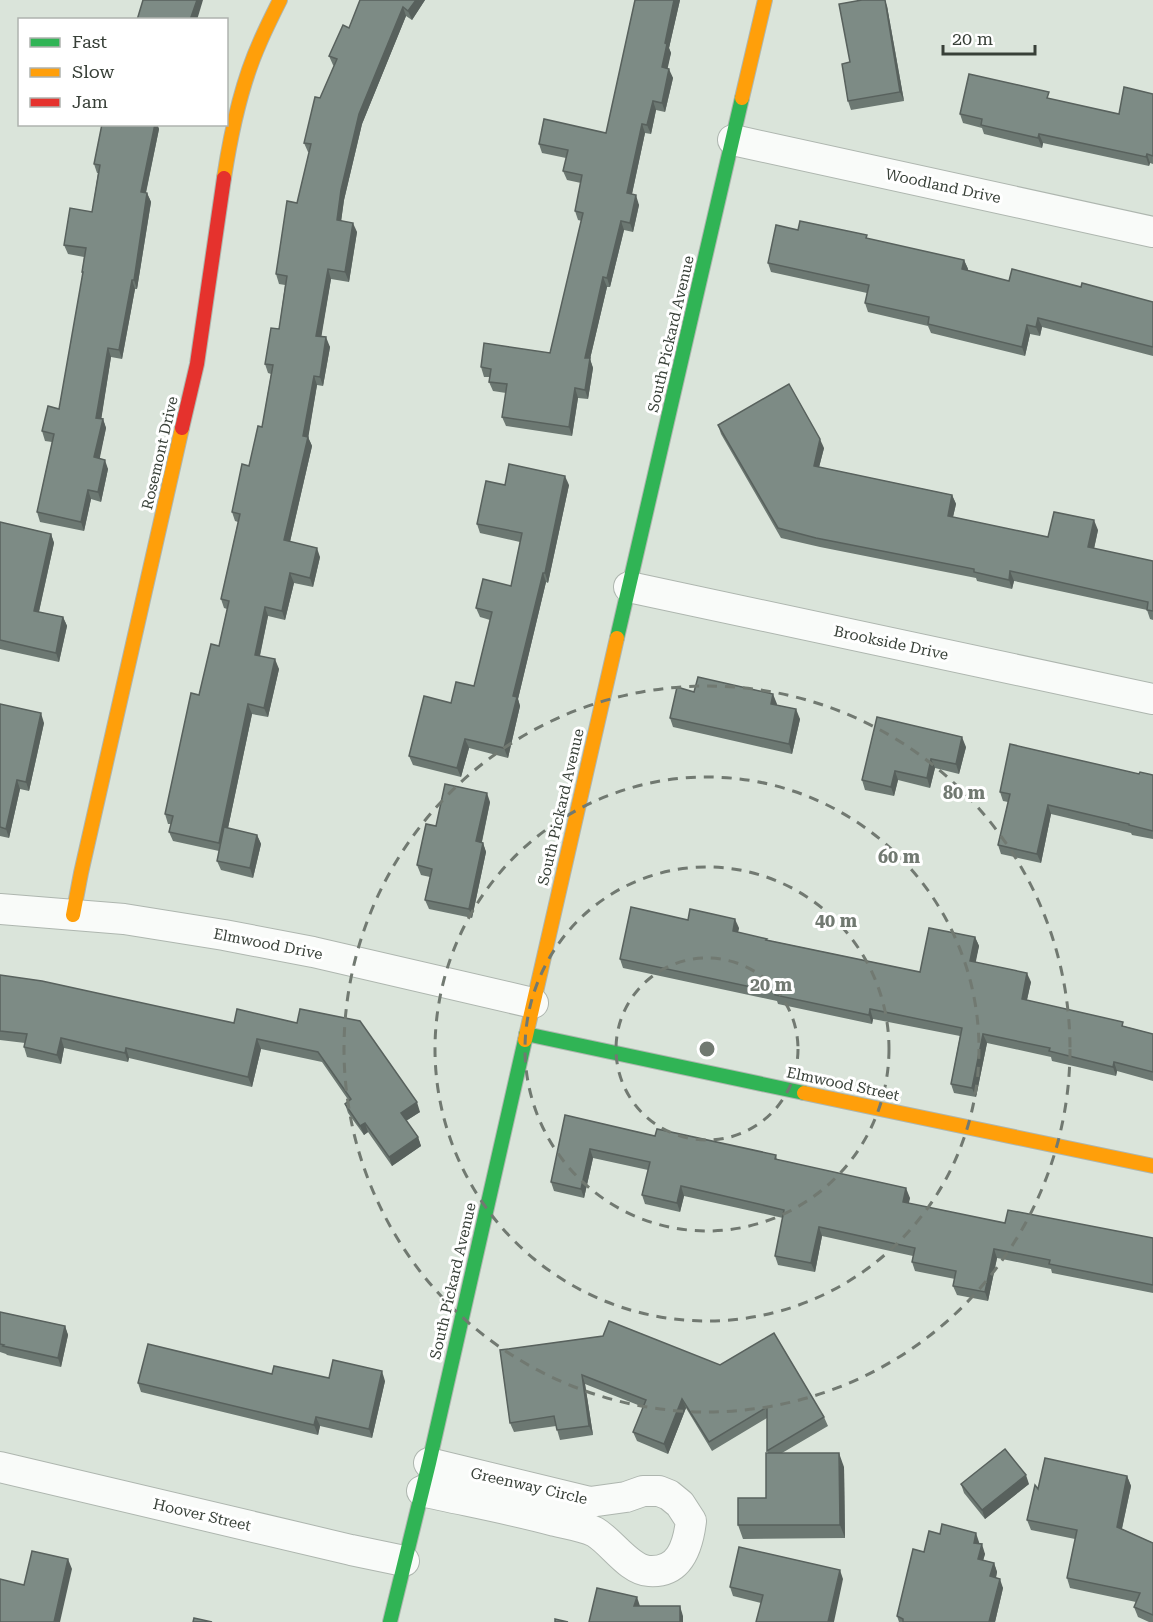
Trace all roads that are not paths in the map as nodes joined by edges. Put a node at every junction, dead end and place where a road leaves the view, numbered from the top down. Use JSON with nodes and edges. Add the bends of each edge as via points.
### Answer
{"nodes":[{"id":1,"x":280,"y":0,"type":"edge"},
{"id":2,"x":765,"y":0,"type":"edge"},
{"id":3,"x":734,"y":140,"type":"junction"},
{"id":4,"x":1153,"y":232,"type":"edge"},
{"id":5,"x":629,"y":587,"type":"junction"},
{"id":6,"x":1153,"y":699,"type":"edge"},
{"id":7,"x":0,"y":909,"type":"edge"},
{"id":8,"x":73,"y":915,"type":"junction"},
{"id":9,"x":533,"y":1003,"type":"junction"},
{"id":10,"x":526,"y":1034,"type":"junction"},
{"id":11,"x":1153,"y":1166,"type":"edge"},
{"id":12,"x":0,"y":1467,"type":"edge"},
{"id":13,"x":425,"y":1477,"type":"junction"},
{"id":14,"x":404,"y":1560,"type":"junction"},
{"id":15,"x":390,"y":1622,"type":"edge"}],
"edges":[{"from":1,"to":8,"type":"street","name":"Rosemont Drive","via":[[259,44],[229,147],[197,363]]},
{"from":2,"to":3,"type":"street","name":"South Pickard Avenue"},
{"from":3,"to":4,"type":"street","name":"Woodland Drive"},
{"from":3,"to":5,"type":"street","name":"South Pickard Avenue"},
{"from":5,"to":6,"type":"street","name":"Brookside Drive"},
{"from":5,"to":9,"type":"street","name":"South Pickard Avenue"},
{"from":7,"to":8,"type":"street","name":"Elmwood Drive"},
{"from":8,"to":9,"type":"street","name":"Elmwood Drive","via":[[124,919],[313,952]]},
{"from":9,"to":10,"type":"street","name":"South Pickard Avenue"},
{"from":10,"to":11,"type":"street","name":"Elmwood Street"},
{"from":10,"to":13,"type":"street","name":"South Pickard Avenue"},
{"from":12,"to":14,"type":"street","name":"Hoover Street"},
{"from":13,"to":13,"type":"street","name":"Greenway Circle","via":[[592,1531],[634,1566],[648,1571],[670,1566],[687,1545],[691,1521],[680,1504],[659,1491],[590,1502]]},
{"from":13,"to":14,"type":"street","name":"South Pickard Avenue"},
{"from":14,"to":15,"type":"street","name":"South Pickard Avenue"}]}
